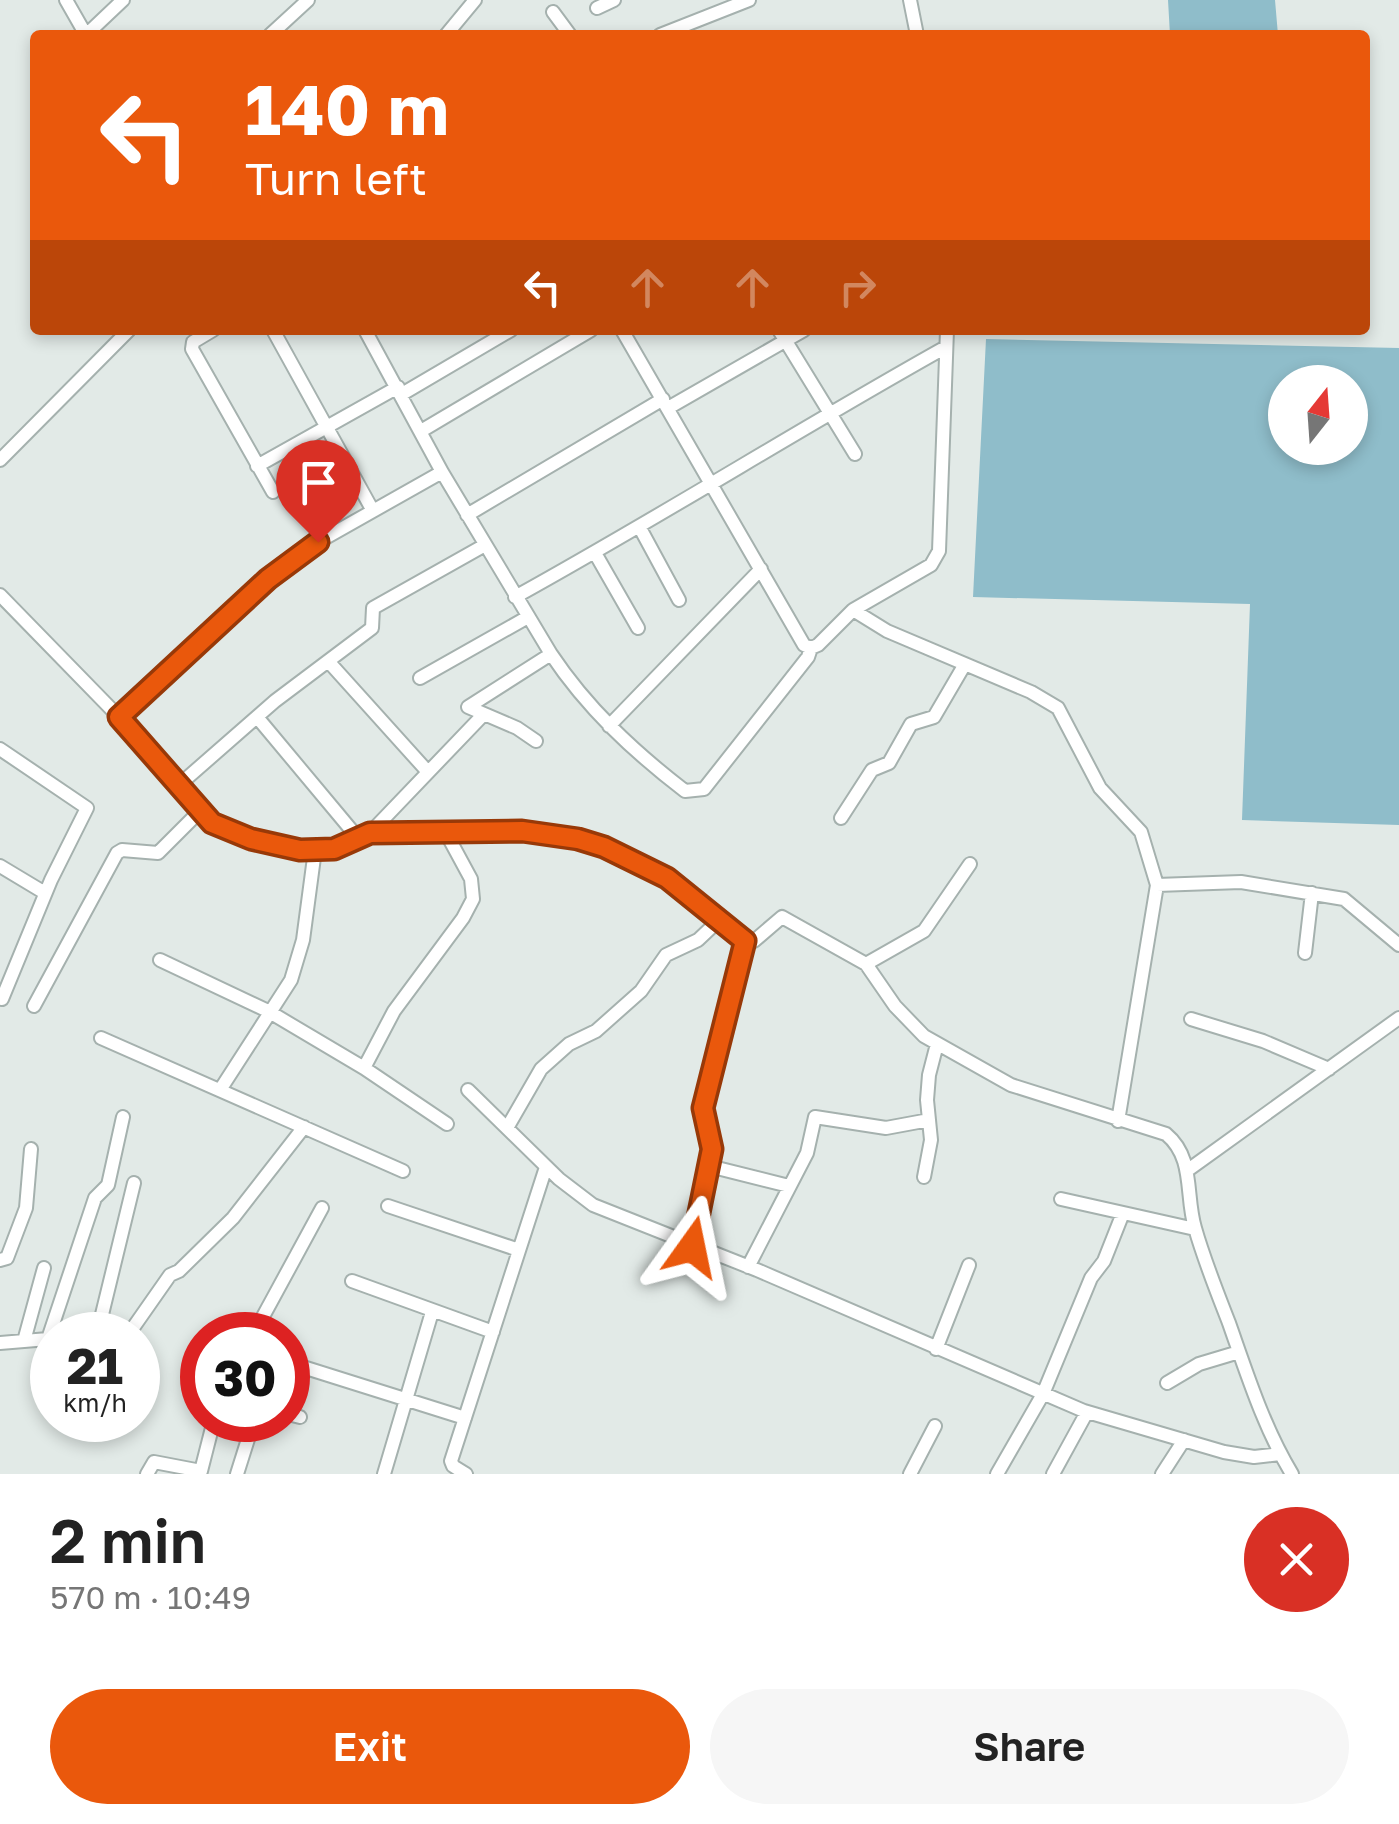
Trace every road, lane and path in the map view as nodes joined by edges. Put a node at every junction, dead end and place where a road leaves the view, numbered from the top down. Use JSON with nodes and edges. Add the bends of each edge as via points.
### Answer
{"nodes":[{"id":1,"x":66,"y":0,"type":"edge"},
{"id":2,"x":123,"y":0,"type":"edge"},
{"id":3,"x":308,"y":0,"type":"edge"},
{"id":4,"x":475,"y":0,"type":"edge"},
{"id":5,"x":614,"y":0,"type":"edge"},
{"id":6,"x":749,"y":0,"type":"edge"},
{"id":7,"x":910,"y":0,"type":"edge"},
{"id":8,"x":597,"y":8,"type":"dead end"},
{"id":9,"x":553,"y":12,"type":"dead end"},
{"id":10,"x":83,"y":30,"type":"edge"},
{"id":11,"x":91,"y":30,"type":"edge"},
{"id":12,"x":275,"y":30,"type":"edge"},
{"id":13,"x":450,"y":30,"type":"edge"},
{"id":14,"x":566,"y":30,"type":"edge"},
{"id":15,"x":673,"y":30,"type":"edge"},
{"id":16,"x":916,"y":30,"type":"edge"},
{"id":17,"x":124,"y":335,"type":"edge"},
{"id":18,"x":206,"y":335,"type":"edge"},
{"id":19,"x":276,"y":335,"type":"edge"},
{"id":20,"x":367,"y":335,"type":"edge"},
{"id":21,"x":502,"y":335,"type":"edge"},
{"id":22,"x":582,"y":335,"type":"edge"},
{"id":23,"x":629,"y":335,"type":"edge"},
{"id":24,"x":782,"y":335,"type":"edge"},
{"id":25,"x":947,"y":335,"type":"edge"},
{"id":26,"x":946,"y":347,"type":"junction"},
{"id":27,"x":400,"y":391,"type":"junction"},
{"id":28,"x":666,"y":404,"type":"junction"},
{"id":29,"x":829,"y":412,"type":"junction"},
{"id":30,"x":326,"y":426,"type":"junction"},
{"id":31,"x":421,"y":430,"type":"junction"},
{"id":32,"x":855,"y":454,"type":"dead end"},
{"id":33,"x":0,"y":460,"type":"edge"},
{"id":34,"x":257,"y":466,"type":"junction"},
{"id":35,"x":442,"y":472,"type":"junction"},
{"id":36,"x":713,"y":482,"type":"junction"},
{"id":37,"x":272,"y":492,"type":"dead end"},
{"id":38,"x":373,"y":511,"type":"junction"},
{"id":39,"x":467,"y":515,"type":"junction"},
{"id":40,"x":640,"y":528,"type":"junction"},
{"id":41,"x":484,"y":545,"type":"junction"},
{"id":42,"x":595,"y":553,"type":"junction"},
{"id":43,"x":761,"y":569,"type":"junction"},
{"id":44,"x":0,"y":595,"type":"edge"},
{"id":45,"x":514,"y":597,"type":"junction"},
{"id":46,"x":679,"y":600,"type":"dead end"},
{"id":47,"x":852,"y":610,"type":"junction"},
{"id":48,"x":528,"y":617,"type":"junction"},
{"id":49,"x":638,"y":628,"type":"dead end"},
{"id":50,"x":811,"y":648,"type":"junction"},
{"id":51,"x":551,"y":654,"type":"junction"},
{"id":52,"x":328,"y":661,"type":"junction"},
{"id":53,"x":965,"y":664,"type":"junction"},
{"id":54,"x":420,"y":678,"type":"dead end"},
{"id":55,"x":483,"y":715,"type":"junction"},
{"id":56,"x":119,"y":717,"type":"junction"},
{"id":57,"x":257,"y":717,"type":"junction"},
{"id":58,"x":609,"y":726,"type":"junction"},
{"id":59,"x":536,"y":741,"type":"dead end"},
{"id":60,"x":0,"y":749,"type":"edge"},
{"id":61,"x":428,"y":772,"type":"junction"},
{"id":62,"x":179,"y":785,"type":"junction"},
{"id":63,"x":201,"y":810,"type":"junction"},
{"id":64,"x":841,"y":818,"type":"dead end"},
{"id":65,"x":445,"y":831,"type":"junction"},
{"id":66,"x":364,"y":836,"type":"junction"},
{"id":67,"x":316,"y":850,"type":"junction"},
{"id":68,"x":970,"y":864,"type":"dead end"},
{"id":69,"x":0,"y":866,"type":"edge"},
{"id":70,"x":1158,"y":885,"type":"junction"},
{"id":71,"x":1312,"y":893,"type":"junction"},
{"id":72,"x":45,"y":894,"type":"junction"},
{"id":73,"x":717,"y":922,"type":"junction"},
{"id":74,"x":745,"y":941,"type":"junction"},
{"id":75,"x":1399,"y":945,"type":"edge"},
{"id":76,"x":1306,"y":953,"type":"dead end"},
{"id":77,"x":160,"y":960,"type":"dead end"},
{"id":78,"x":866,"y":964,"type":"junction"},
{"id":79,"x":2,"y":999,"type":"edge"},
{"id":80,"x":34,"y":1006,"type":"dead end"},
{"id":81,"x":268,"y":1012,"type":"junction"},
{"id":82,"x":1399,"y":1018,"type":"edge"},
{"id":83,"x":1191,"y":1019,"type":"dead end"},
{"id":84,"x":101,"y":1038,"type":"dead end"},
{"id":85,"x":937,"y":1044,"type":"junction"},
{"id":86,"x":364,"y":1068,"type":"junction"},
{"id":87,"x":1329,"y":1068,"type":"junction"},
{"id":88,"x":220,"y":1090,"type":"junction"},
{"id":89,"x":468,"y":1090,"type":"dead end"},
{"id":90,"x":123,"y":1117,"type":"dead end"},
{"id":91,"x":929,"y":1120,"type":"junction"},
{"id":92,"x":1118,"y":1121,"type":"junction"},
{"id":93,"x":447,"y":1124,"type":"dead end"},
{"id":94,"x":304,"y":1127,"type":"junction"},
{"id":95,"x":507,"y":1128,"type":"junction"},
{"id":96,"x":30,"y":1149,"type":"dead end"},
{"id":97,"x":709,"y":1166,"type":"junction"},
{"id":98,"x":546,"y":1167,"type":"junction"},
{"id":99,"x":1188,"y":1170,"type":"junction"},
{"id":100,"x":403,"y":1171,"type":"dead end"},
{"id":101,"x":924,"y":1178,"type":"dead end"},
{"id":102,"x":134,"y":1184,"type":"dead end"},
{"id":103,"x":789,"y":1186,"type":"junction"},
{"id":104,"x":1062,"y":1200,"type":"dead end"},
{"id":105,"x":388,"y":1206,"type":"dead end"},
{"id":106,"x":322,"y":1208,"type":"dead end"},
{"id":107,"x":1124,"y":1213,"type":"junction"},
{"id":108,"x":1195,"y":1230,"type":"junction"},
{"id":109,"x":692,"y":1247,"type":"junction"},
{"id":110,"x":519,"y":1250,"type":"junction"},
{"id":111,"x":0,"y":1260,"type":"edge"},
{"id":112,"x":969,"y":1265,"type":"dead end"},
{"id":113,"x":748,"y":1267,"type":"junction"},
{"id":114,"x":44,"y":1268,"type":"dead end"},
{"id":115,"x":352,"y":1281,"type":"dead end"},
{"id":116,"x":59,"y":1312,"type":"edge"},
{"id":117,"x":103,"y":1312,"type":"edge"},
{"id":118,"x":144,"y":1312,"type":"edge"},
{"id":119,"x":265,"y":1312,"type":"edge"},
{"id":120,"x":432,"y":1312,"type":"junction"},
{"id":121,"x":492,"y":1332,"type":"junction"},
{"id":122,"x":24,"y":1341,"type":"junction"},
{"id":123,"x":30,"y":1341,"type":"edge"},
{"id":124,"x":0,"y":1343,"type":"edge"},
{"id":125,"x":936,"y":1349,"type":"junction"},
{"id":126,"x":1239,"y":1352,"type":"junction"},
{"id":127,"x":310,"y":1369,"type":"edge"},
{"id":128,"x":1167,"y":1383,"type":"dead end"},
{"id":129,"x":1043,"y":1394,"type":"junction"},
{"id":130,"x":404,"y":1400,"type":"junction"},
{"id":131,"x":1088,"y":1412,"type":"junction"},
{"id":132,"x":465,"y":1418,"type":"junction"},
{"id":133,"x":935,"y":1426,"type":"dead end"},
{"id":134,"x":1184,"y":1440,"type":"junction"},
{"id":135,"x":208,"y":1442,"type":"edge"},
{"id":136,"x":247,"y":1442,"type":"edge"},
{"id":137,"x":1280,"y":1454,"type":"junction"},
{"id":138,"x":147,"y":1474,"type":"edge"},
{"id":139,"x":237,"y":1474,"type":"edge"},
{"id":140,"x":384,"y":1474,"type":"edge"},
{"id":141,"x":466,"y":1474,"type":"edge"},
{"id":142,"x":910,"y":1474,"type":"edge"},
{"id":143,"x":997,"y":1474,"type":"edge"},
{"id":144,"x":1053,"y":1474,"type":"edge"},
{"id":145,"x":1162,"y":1474,"type":"edge"},
{"id":146,"x":1292,"y":1474,"type":"edge"}],
"edges":[{"from":1,"to":10,"type":"street"},
{"from":2,"to":11,"type":"street"},
{"from":3,"to":12,"type":"street"},
{"from":4,"to":13,"type":"street"},
{"from":5,"to":8,"type":"street"},
{"from":6,"to":15,"type":"street"},
{"from":7,"to":16,"type":"street"},
{"from":9,"to":14,"type":"street"},
{"from":17,"to":33,"type":"street"},
{"from":18,"to":34,"type":"street","via":[[192,348]]},
{"from":19,"to":30,"type":"street"},
{"from":20,"to":27,"type":"street"},
{"from":21,"to":27,"type":"street"},
{"from":22,"to":31,"type":"street"},
{"from":23,"to":28,"type":"street"},
{"from":24,"to":28,"type":"street"},
{"from":24,"to":29,"type":"street"},
{"from":25,"to":26,"type":"street"},
{"from":26,"to":29,"type":"street"},
{"from":26,"to":47,"type":"street","via":[[939,551],[931,565]]},
{"from":27,"to":30,"type":"street"},
{"from":27,"to":31,"type":"street"},
{"from":28,"to":36,"type":"street"},
{"from":28,"to":39,"type":"street"},
{"from":29,"to":32,"type":"street"},
{"from":29,"to":36,"type":"street"},
{"from":30,"to":34,"type":"street"},
{"from":30,"to":38,"type":"street"},
{"from":31,"to":35,"type":"street"},
{"from":34,"to":37,"type":"street"},
{"from":35,"to":38,"type":"street"},
{"from":35,"to":39,"type":"street"},
{"from":36,"to":40,"type":"street"},
{"from":36,"to":43,"type":"street"},
{"from":38,"to":56,"type":"street","via":[[268,579]]},
{"from":39,"to":41,"type":"street"},
{"from":40,"to":42,"type":"street"},
{"from":40,"to":46,"type":"street"},
{"from":41,"to":45,"type":"street"},
{"from":41,"to":52,"type":"street","via":[[374,608],[372,628]]},
{"from":42,"to":45,"type":"street"},
{"from":42,"to":49,"type":"street"},
{"from":43,"to":50,"type":"street"},
{"from":43,"to":58,"type":"street"},
{"from":44,"to":56,"type":"street"},
{"from":45,"to":48,"type":"street"},
{"from":47,"to":50,"type":"street"},
{"from":47,"to":53,"type":"street"},
{"from":48,"to":51,"type":"street"},
{"from":48,"to":54,"type":"street"},
{"from":50,"to":58,"type":"street","via":[[704,789],[685,791]]},
{"from":51,"to":55,"type":"street","via":[[468,706]]},
{"from":51,"to":58,"type":"street"},
{"from":52,"to":57,"type":"street"},
{"from":52,"to":61,"type":"street"},
{"from":53,"to":64,"type":"street","via":[[934,717],[911,724],[889,763],[872,770]]},
{"from":53,"to":70,"type":"street","via":[[1058,708],[1100,788],[1141,832]]},
{"from":55,"to":59,"type":"street"},
{"from":55,"to":61,"type":"street"},
{"from":56,"to":62,"type":"street"},
{"from":57,"to":62,"type":"street"},
{"from":57,"to":66,"type":"street"},
{"from":60,"to":72,"type":"street","via":[[87,808]]},
{"from":61,"to":66,"type":"street"},
{"from":62,"to":63,"type":"street"},
{"from":63,"to":67,"type":"street","via":[[212,823],[251,839]]},
{"from":63,"to":80,"type":"street","via":[[158,853],[117,853]]},
{"from":65,"to":66,"type":"street"},
{"from":65,"to":73,"type":"street","via":[[522,831],[604,847],[667,878]]},
{"from":65,"to":86,"type":"street","via":[[471,879],[473,899],[394,1010]]},
{"from":66,"to":67,"type":"street"},
{"from":67,"to":81,"type":"street","via":[[303,940],[291,980]]},
{"from":68,"to":78,"type":"street","via":[[924,932]]},
{"from":69,"to":72,"type":"street"},
{"from":70,"to":71,"type":"street","via":[[1241,882]]},
{"from":70,"to":92,"type":"street"},
{"from":71,"to":75,"type":"street","via":[[1344,900]]},
{"from":71,"to":76,"type":"street"},
{"from":72,"to":79,"type":"street"},
{"from":73,"to":74,"type":"street"},
{"from":73,"to":95,"type":"street","via":[[666,955],[640,991],[541,1069]]},
{"from":74,"to":78,"type":"street","via":[[782,917]]},
{"from":74,"to":97,"type":"street","via":[[703,1108]]},
{"from":77,"to":81,"type":"street"},
{"from":78,"to":85,"type":"street","via":[[895,1006]]},
{"from":81,"to":86,"type":"street"},
{"from":81,"to":88,"type":"street"},
{"from":82,"to":87,"type":"street"},
{"from":83,"to":87,"type":"street"},
{"from":84,"to":88,"type":"street"},
{"from":85,"to":91,"type":"street"},
{"from":85,"to":92,"type":"street","via":[[1011,1085]]},
{"from":86,"to":93,"type":"street"},
{"from":87,"to":99,"type":"street"},
{"from":88,"to":94,"type":"street"},
{"from":89,"to":95,"type":"street"},
{"from":90,"to":116,"type":"street","via":[[108,1185],[95,1198]]},
{"from":91,"to":101,"type":"street"},
{"from":91,"to":103,"type":"street","via":[[886,1128],[816,1117]]},
{"from":92,"to":99,"type":"street","via":[[1166,1134]]},
{"from":94,"to":100,"type":"street"},
{"from":94,"to":118,"type":"street","via":[[233,1218],[170,1275]]},
{"from":95,"to":98,"type":"street"},
{"from":96,"to":111,"type":"street","via":[[26,1208],[7,1258]]},
{"from":97,"to":103,"type":"street"},
{"from":97,"to":109,"type":"street"},
{"from":98,"to":109,"type":"street","via":[[593,1205]]},
{"from":98,"to":110,"type":"street"},
{"from":99,"to":108,"type":"street"},
{"from":102,"to":117,"type":"street"},
{"from":103,"to":113,"type":"street"},
{"from":104,"to":107,"type":"street"},
{"from":105,"to":110,"type":"street"},
{"from":106,"to":119,"type":"street"},
{"from":107,"to":108,"type":"street"},
{"from":107,"to":129,"type":"street"},
{"from":108,"to":126,"type":"street"},
{"from":109,"to":113,"type":"street"},
{"from":110,"to":121,"type":"street"},
{"from":112,"to":125,"type":"street"},
{"from":113,"to":125,"type":"street"},
{"from":114,"to":122,"type":"street"},
{"from":115,"to":120,"type":"street"},
{"from":120,"to":121,"type":"street"},
{"from":120,"to":130,"type":"street"},
{"from":121,"to":132,"type":"street"},
{"from":122,"to":123,"type":"street"},
{"from":122,"to":124,"type":"street"},
{"from":125,"to":129,"type":"street"},
{"from":126,"to":128,"type":"street"},
{"from":126,"to":137,"type":"street"},
{"from":127,"to":130,"type":"street"},
{"from":129,"to":131,"type":"street"},
{"from":129,"to":143,"type":"street"},
{"from":130,"to":132,"type":"street"},
{"from":130,"to":140,"type":"street"},
{"from":131,"to":134,"type":"street"},
{"from":131,"to":144,"type":"street"},
{"from":132,"to":141,"type":"street","via":[[451,1460]]},
{"from":133,"to":142,"type":"street"},
{"from":134,"to":137,"type":"street","via":[[1254,1457]]},
{"from":134,"to":145,"type":"street"},
{"from":135,"to":138,"type":"street","via":[[201,1471],[154,1462]]},
{"from":136,"to":139,"type":"street"},
{"from":137,"to":146,"type":"street"}]}
